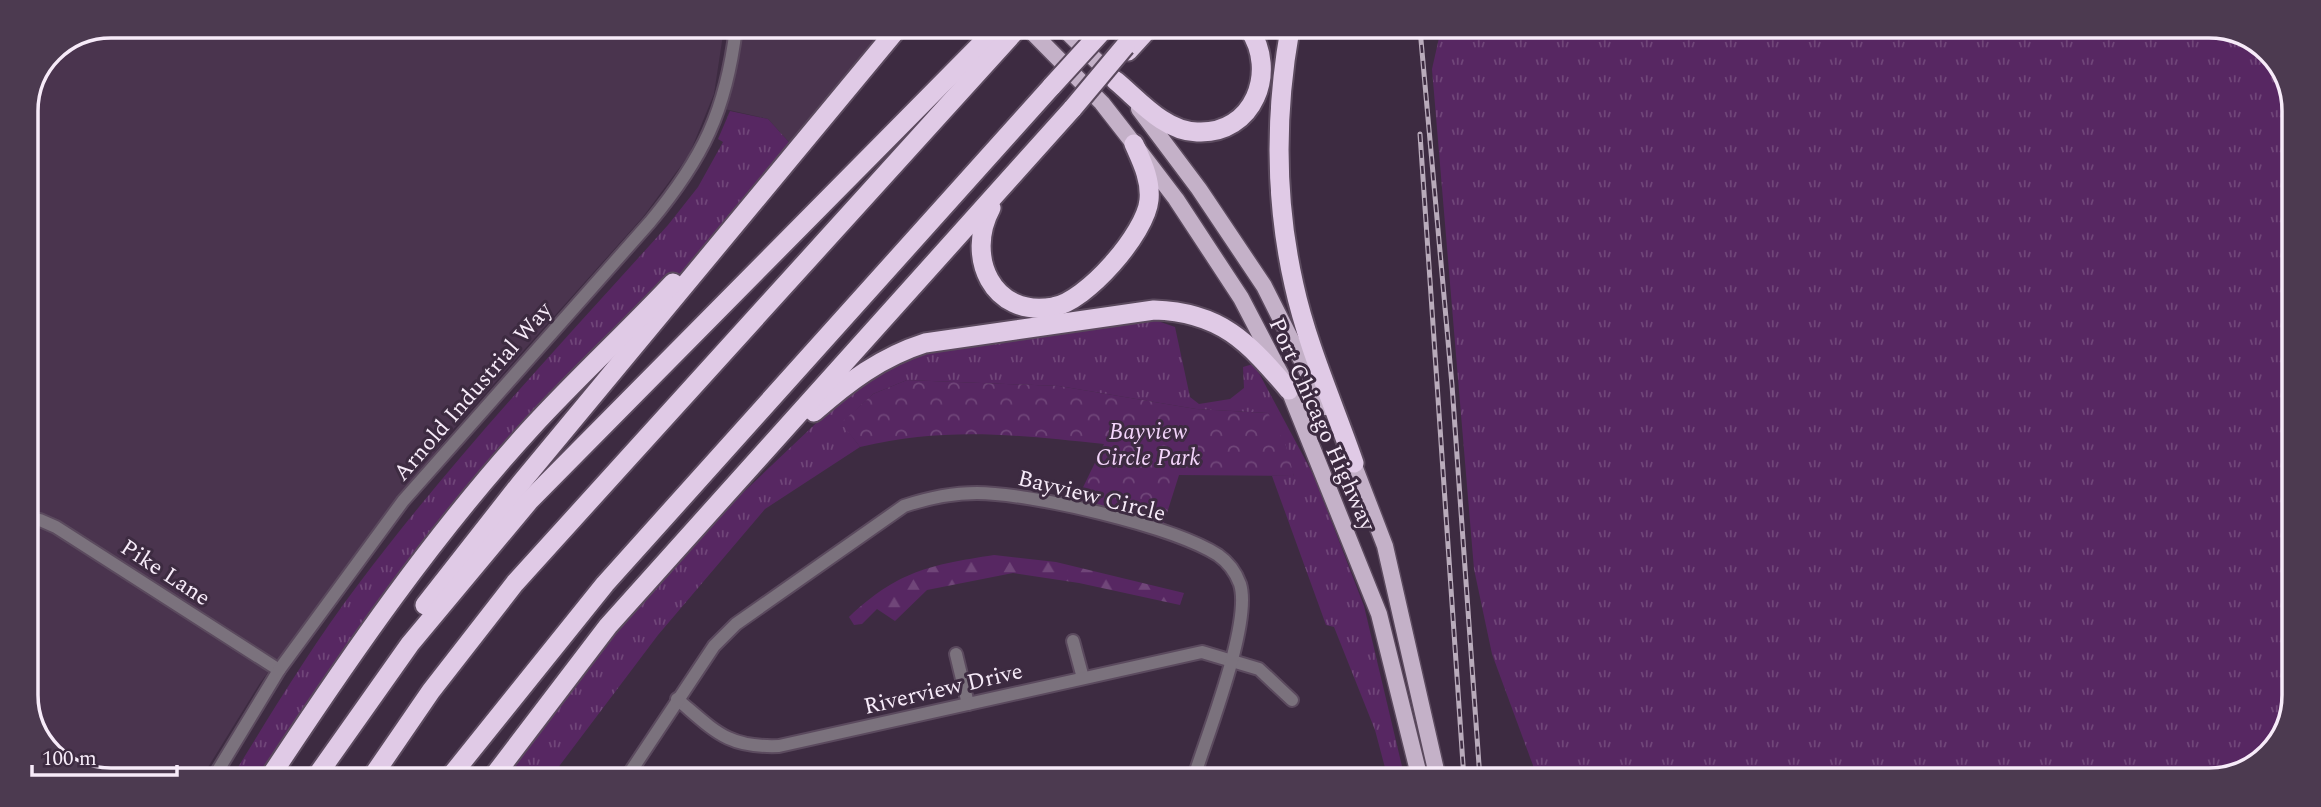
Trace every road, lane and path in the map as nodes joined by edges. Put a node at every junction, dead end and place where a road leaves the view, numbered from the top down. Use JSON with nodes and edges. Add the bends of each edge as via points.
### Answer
{"nodes":[{"id":1,"x":734,"y":38,"type":"edge"},
{"id":2,"x":889,"y":38,"type":"edge"},
{"id":3,"x":995,"y":38,"type":"edge"},
{"id":4,"x":995,"y":38,"type":"edge"},
{"id":5,"x":1038,"y":38,"type":"edge"},
{"id":6,"x":1073,"y":38,"type":"edge"},
{"id":7,"x":1096,"y":38,"type":"edge"},
{"id":8,"x":1134,"y":38,"type":"edge"},
{"id":9,"x":1138,"y":38,"type":"edge"},
{"id":10,"x":1254,"y":38,"type":"edge"},
{"id":11,"x":1289,"y":38,"type":"edge"},
{"id":12,"x":1126,"y":49,"type":"junction"},
{"id":13,"x":1111,"y":76,"type":"junction"},
{"id":14,"x":1134,"y":144,"type":"junction"},
{"id":15,"x":781,"y":167,"type":"junction"},
{"id":16,"x":1017,"y":170,"type":"junction"},
{"id":17,"x":1289,"y":390,"type":"junction"},
{"id":18,"x":1354,"y":463,"type":"junction"},
{"id":19,"x":39,"y":520,"type":"edge"},
{"id":20,"x":703,"y":520,"type":"junction"},
{"id":21,"x":1073,"y":641,"type":"dead end"},
{"id":22,"x":956,"y":654,"type":"dead end"},
{"id":23,"x":1230,"y":661,"type":"junction"},
{"id":24,"x":279,"y":670,"type":"junction"},
{"id":25,"x":1083,"y":678,"type":"junction"},
{"id":26,"x":677,"y":699,"type":"junction"},
{"id":27,"x":1292,"y":700,"type":"dead end"},
{"id":28,"x":968,"y":704,"type":"junction"},
{"id":29,"x":337,"y":745,"type":"junction"},
{"id":30,"x":219,"y":768,"type":"edge"},
{"id":31,"x":276,"y":768,"type":"edge"},
{"id":32,"x":323,"y":768,"type":"edge"},
{"id":33,"x":378,"y":768,"type":"edge"},
{"id":34,"x":457,"y":768,"type":"edge"},
{"id":35,"x":500,"y":768,"type":"edge"},
{"id":36,"x":632,"y":768,"type":"edge"},
{"id":37,"x":1201,"y":768,"type":"edge"},
{"id":38,"x":1417,"y":768,"type":"edge"},
{"id":39,"x":1435,"y":768,"type":"edge"}],
"edges":[{"from":1,"to":24,"type":"street","name":"Arnold Industrial Way","via":[[726,91],[687,176],[403,502]]},
{"from":2,"to":15,"type":"highway"},
{"from":3,"to":29,"type":"highway","via":[[530,500],[410,644]]},
{"from":4,"to":33,"type":"highway","via":[[514,583]]},
{"from":5,"to":14,"type":"main road","name":"Port Chicago Highway"},
{"from":6,"to":13,"type":"main road","name":"Port Chicago Highway"},
{"from":7,"to":34,"type":"highway","bridge":true,"via":[[605,584]]},
{"from":8,"to":12,"type":"highway"},
{"from":9,"to":12,"type":"highway"},
{"from":10,"to":13,"type":"highway","via":[[1262,55],[1260,86],[1245,114],[1230,124],[1197,132],[1175,127]]},
{"from":11,"to":18,"type":"highway","via":[[1279,144],[1287,251],[1294,288]]},
{"from":12,"to":13,"type":"highway","bridge":true},
{"from":13,"to":16,"type":"highway","bridge":true,"via":[[1073,108]]},
{"from":13,"to":18,"type":"main road","name":"Port Chicago Highway","via":[[1199,189],[1264,286]]},
{"from":14,"to":16,"type":"highway","via":[[1145,168],[1149,199],[1140,227],[1083,292],[1053,307],[1036,308],[1007,298],[987,278],[981,264],[980,234],[985,219]]},
{"from":14,"to":17,"type":"main road","name":"Port Chicago Highway","via":[[1241,298]]},
{"from":15,"to":29,"type":"highway","via":[[434,592],[374,675]]},
{"from":15,"to":31,"type":"highway","via":[[532,427],[464,507],[383,613]]},
{"from":16,"to":20,"type":"highway"},
{"from":17,"to":20,"type":"highway","via":[[1238,336],[1190,312],[1129,312],[925,344],[885,359],[845,385],[787,434]]},
{"from":17,"to":38,"type":"main road","name":"Port Chicago Highway","via":[[1379,614]]},
{"from":18,"to":39,"type":"main road","name":"Port Chicago Highway","via":[[1385,546]]},
{"from":19,"to":24,"type":"street","name":"Pike Lane"},
{"from":20,"to":35,"type":"highway","via":[[569,674]]},
{"from":21,"to":25,"type":"street"},
{"from":22,"to":28,"type":"street"},
{"from":23,"to":25,"type":"street","name":"Riverview Drive","via":[[1202,653]]},
{"from":23,"to":26,"type":"street","name":"Bayview Circle","via":[[1242,596],[1235,573],[1217,555],[1161,532],[1073,508],[1030,497],[977,493],[932,497],[886,516],[736,624],[714,646]]},
{"from":23,"to":27,"type":"street","name":"Riverview Drive","via":[[1259,669]]},
{"from":23,"to":37,"type":"street","name":"Bayview Circle"},
{"from":24,"to":30,"type":"street","name":"Arnold Industrial Way"},
{"from":25,"to":28,"type":"street","name":"Riverview Drive"},
{"from":26,"to":28,"type":"street","name":"Riverview Drive","via":[[717,733],[751,747],[779,746]]},
{"from":26,"to":36,"type":"street","name":"Bayview Circle"},
{"from":29,"to":32,"type":"highway"}]}
